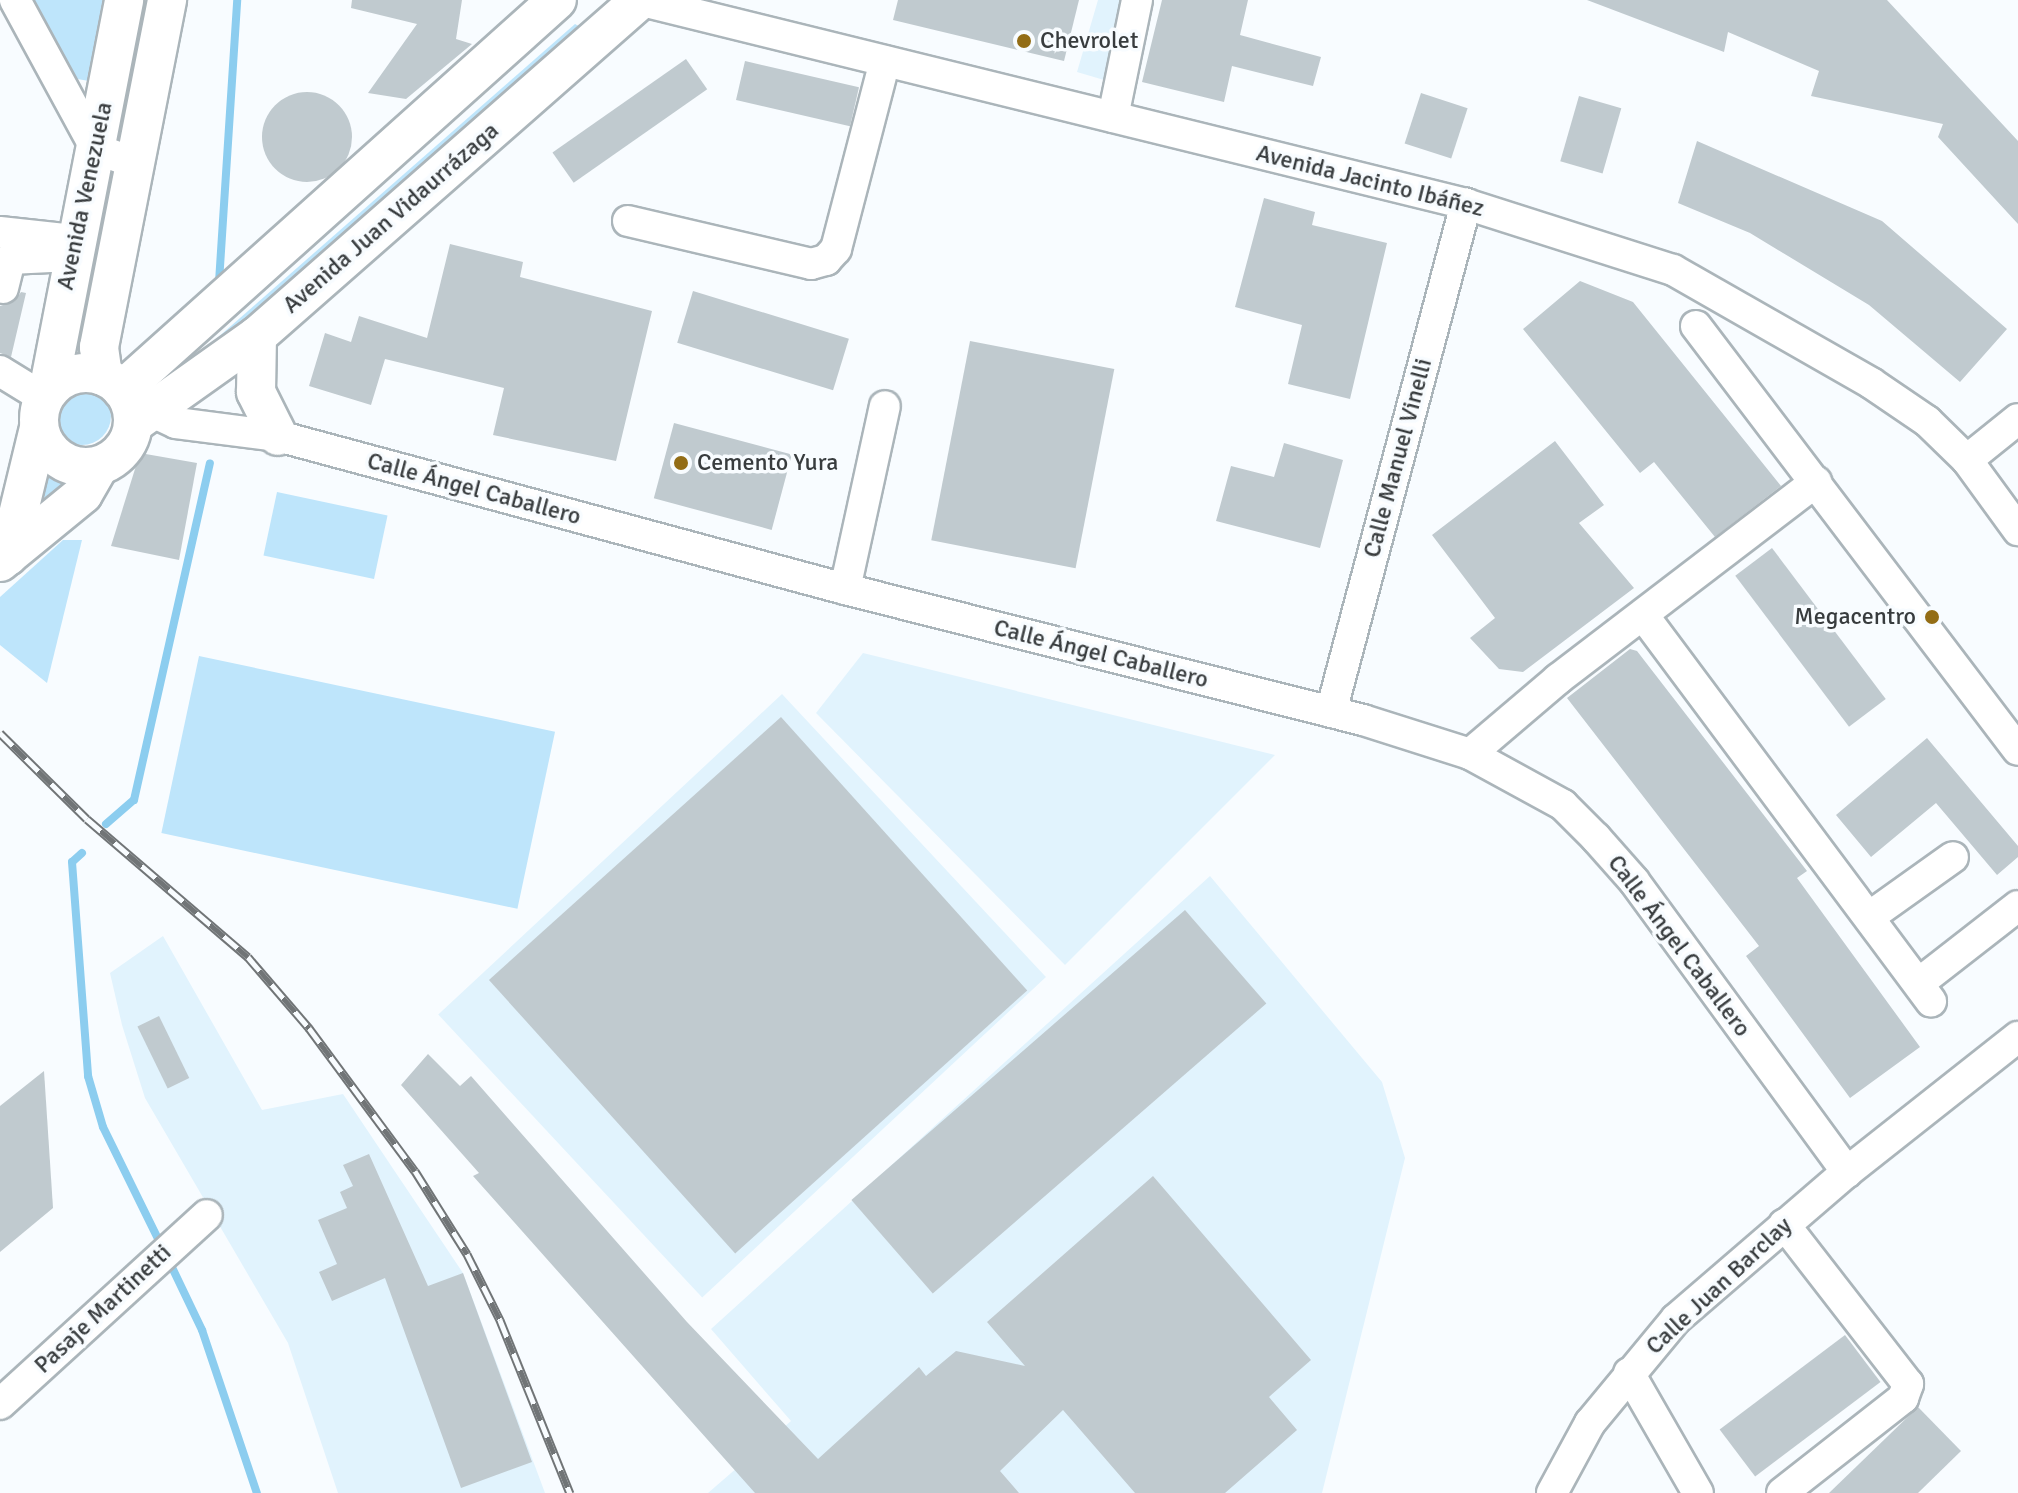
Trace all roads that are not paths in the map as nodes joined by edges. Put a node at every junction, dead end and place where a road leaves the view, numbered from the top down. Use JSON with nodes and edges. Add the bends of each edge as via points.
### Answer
{"nodes":[{"id":1,"x":15,"y":0,"type":"edge"},
{"id":2,"x":124,"y":0,"type":"edge"},
{"id":3,"x":167,"y":0,"type":"edge"},
{"id":4,"x":557,"y":0,"type":"edge"},
{"id":5,"x":639,"y":0,"type":"edge"},
{"id":6,"x":1137,"y":0,"type":"edge"},
{"id":7,"x":885,"y":61,"type":"junction"},
{"id":8,"x":480,"y":70,"type":"junction"},
{"id":9,"x":515,"y":109,"type":"junction"},
{"id":10,"x":1113,"y":117,"type":"junction"},
{"id":11,"x":96,"y":149,"type":"junction"},
{"id":12,"x":135,"y":163,"type":"junction"},
{"id":13,"x":1466,"y":204,"type":"junction"},
{"id":14,"x":628,"y":221,"type":"dead end"},
{"id":15,"x":0,"y":232,"type":"edge"},
{"id":16,"x":73,"y":248,"type":"junction"},
{"id":17,"x":3,"y":288,"type":"dead end"},
{"id":18,"x":1696,"y":326,"type":"dead end"},
{"id":19,"x":257,"y":336,"type":"junction"},
{"id":20,"x":0,"y":371,"type":"edge"},
{"id":21,"x":43,"y":406,"type":"junction"},
{"id":22,"x":885,"y":406,"type":"dead end"},
{"id":23,"x":130,"y":417,"type":"junction"},
{"id":24,"x":2018,"y":419,"type":"edge"},
{"id":25,"x":278,"y":436,"type":"junction"},
{"id":26,"x":1967,"y":460,"type":"junction"},
{"id":27,"x":1816,"y":482,"type":"junction"},
{"id":28,"x":2018,"y":530,"type":"edge"},
{"id":29,"x":4,"y":559,"type":"edge"},
{"id":30,"x":845,"y":589,"type":"junction"},
{"id":31,"x":1643,"y":615,"type":"junction"},
{"id":32,"x":1331,"y":712,"type":"junction"},
{"id":33,"x":2018,"y":750,"type":"edge"},
{"id":34,"x":1470,"y":754,"type":"junction"},
{"id":35,"x":1953,"y":857,"type":"dead end"},
{"id":36,"x":2018,"y":906,"type":"edge"},
{"id":37,"x":1869,"y":917,"type":"junction"},
{"id":38,"x":2018,"y":1037,"type":"edge"},
{"id":39,"x":1847,"y":1172,"type":"junction"},
{"id":40,"x":207,"y":1215,"type":"dead end"},
{"id":41,"x":1784,"y":1224,"type":"junction"},
{"id":42,"x":1629,"y":1373,"type":"junction"},
{"id":43,"x":0,"y":1404,"type":"edge"},
{"id":44,"x":1552,"y":1493,"type":"edge"},
{"id":45,"x":1698,"y":1493,"type":"edge"},
{"id":46,"x":1782,"y":1493,"type":"edge"}],
"edges":[{"from":1,"to":11,"type":"street"},
{"from":2,"to":11,"type":"main road","name":"Avenida Venezuela"},
{"from":3,"to":12,"type":"main road","name":"Avenida Venezuela"},
{"from":4,"to":8,"type":"main road","name":"Avenida Juan Vidaurrázaga"},
{"from":5,"to":7,"type":"street","name":"Avenida Jacinto Ibáñez"},
{"from":5,"to":9,"type":"main road","name":"Avenida Juan Vidaurrázaga"},
{"from":6,"to":10,"type":"street"},
{"from":7,"to":10,"type":"street","name":"Avenida Jacinto Ibáñez"},
{"from":7,"to":14,"type":"street","via":[[836,249],[826,260],[811,264]]},
{"from":8,"to":9,"type":"main road"},
{"from":8,"to":23,"type":"main road","name":"Avenida Juan Vidaurrázaga"},
{"from":9,"to":19,"type":"main road","name":"Avenida Juan Vidaurrázaga"},
{"from":10,"to":13,"type":"street","name":"Avenida Jacinto Ibáñez"},
{"from":11,"to":12,"type":"street"},
{"from":11,"to":16,"type":"main road","name":"Avenida Venezuela"},
{"from":12,"to":23,"type":"main road","name":"Avenida Venezuela","via":[[99,347]]},
{"from":13,"to":26,"type":"street","name":"Avenida Jacinto Ibáñez","via":[[1673,270],[1871,383],[1927,421]]},
{"from":13,"to":32,"type":"street","name":"Calle Manuel Vinelli"},
{"from":15,"to":16,"type":"street"},
{"from":16,"to":17,"type":"street","via":[[10,259]]},
{"from":16,"to":21,"type":"main road","name":"Avenida Venezuela"},
{"from":18,"to":27,"type":"street"},
{"from":19,"to":23,"type":"main road","name":"Avenida Juan Vidaurrázaga"},
{"from":19,"to":25,"type":"main road","via":[[256,392]]},
{"from":20,"to":21,"type":"street"},
{"from":21,"to":23,"type":"main road","via":[[78,373]]},
{"from":21,"to":23,"type":"main road","via":[[44,443],[67,465]]},
{"from":21,"to":29,"type":"main road"},
{"from":22,"to":30,"type":"street"},
{"from":23,"to":25,"type":"street","name":"Calle Ángel Caballero"},
{"from":23,"to":29,"type":"main road","via":[[83,494]]},
{"from":24,"to":26,"type":"street"},
{"from":25,"to":30,"type":"street","name":"Calle Ángel Caballero"},
{"from":26,"to":28,"type":"street","name":"Avenida Jacinto Ibáñez"},
{"from":27,"to":31,"type":"street"},
{"from":27,"to":33,"type":"street"},
{"from":30,"to":32,"type":"street","name":"Calle Ángel Caballero"},
{"from":31,"to":34,"type":"street"},
{"from":31,"to":37,"type":"street"},
{"from":32,"to":34,"type":"street","name":"Calle Ángel Caballero"},
{"from":34,"to":39,"type":"street","name":"Calle Ángel Caballero","via":[[1563,805],[1596,838],[1634,881]]},
{"from":35,"to":37,"type":"street"},
{"from":36,"to":37,"type":"street","via":[[1925,993]]},
{"from":38,"to":39,"type":"street","name":"Calle Juan Barclay"},
{"from":39,"to":41,"type":"street","name":"Calle Juan Barclay"},
{"from":40,"to":43,"type":"street","name":"Pasaje Martinetti"},
{"from":41,"to":42,"type":"street","name":"Calle Juan Barclay","via":[[1676,1319]]},
{"from":41,"to":46,"type":"street","via":[[1908,1384],[1903,1398]]},
{"from":42,"to":44,"type":"street","name":"Calle Juan Barclay","via":[[1590,1423]]},
{"from":42,"to":45,"type":"street"}]}
